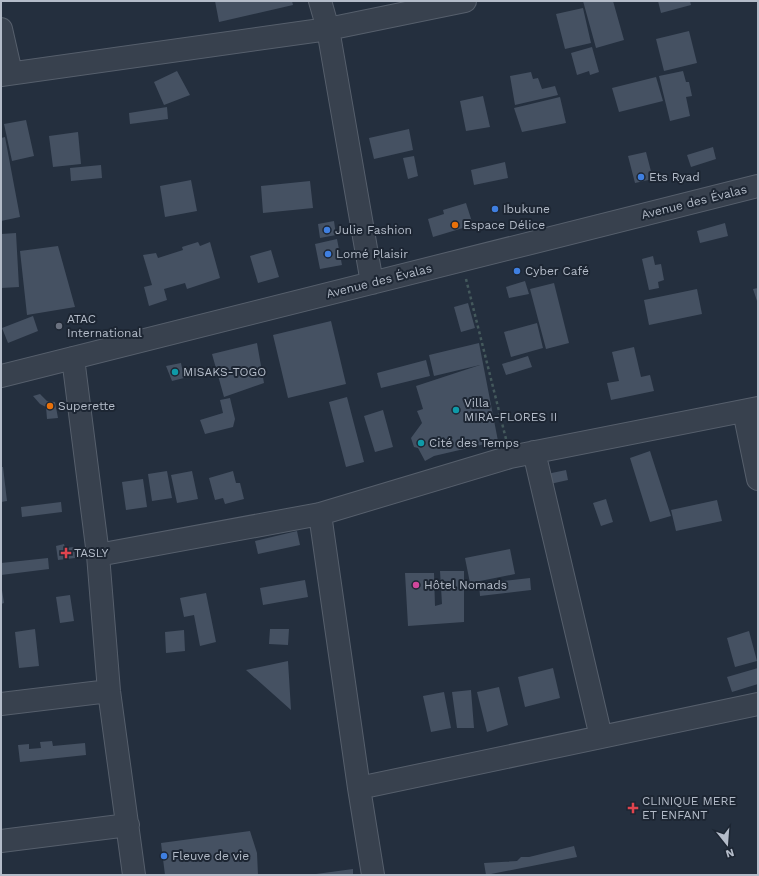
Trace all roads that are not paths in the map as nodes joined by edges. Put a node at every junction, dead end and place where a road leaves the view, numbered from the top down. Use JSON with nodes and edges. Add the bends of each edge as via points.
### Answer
{"nodes":[{"id":1,"x":320,"y":1,"type":"edge"},
{"id":2,"x":465,"y":1,"type":"edge"},
{"id":3,"x":1,"y":29,"type":"edge"},
{"id":4,"x":328,"y":29,"type":"junction"},
{"id":5,"x":6,"y":74,"type":"edge"},
{"id":6,"x":758,"y":186,"type":"edge"},
{"id":7,"x":372,"y":283,"type":"junction"},
{"id":8,"x":73,"y":358,"type":"junction"},
{"id":9,"x":1,"y":376,"type":"edge"},
{"id":10,"x":751,"y":410,"type":"edge"},
{"id":11,"x":534,"y":452,"type":"junction"},
{"id":12,"x":758,"y":479,"type":"edge"},
{"id":13,"x":320,"y":514,"type":"junction"},
{"id":14,"x":98,"y":555,"type":"junction"},
{"id":15,"x":109,"y":691,"type":"junction"},
{"id":16,"x":1,"y":704,"type":"edge"},
{"id":17,"x":758,"y":704,"type":"edge"},
{"id":18,"x":601,"y":737,"type":"junction"},
{"id":19,"x":359,"y":788,"type":"junction"},
{"id":20,"x":128,"y":825,"type":"junction"},
{"id":21,"x":1,"y":841,"type":"edge"},
{"id":22,"x":134,"y":875,"type":"edge"},
{"id":23,"x":373,"y":875,"type":"edge"}],
"edges":[{"from":1,"to":4,"type":"street"},
{"from":2,"to":4,"type":"street"},
{"from":3,"to":5,"type":"street"},
{"from":4,"to":5,"type":"street"},
{"from":4,"to":7,"type":"street"},
{"from":6,"to":7,"type":"street","name":"Avenue des Évalas"},
{"from":7,"to":8,"type":"street","name":"Avenue des Évalas"},
{"from":8,"to":9,"type":"street","name":"Avenue des Évalas"},
{"from":8,"to":14,"type":"street"},
{"from":10,"to":11,"type":"street"},
{"from":10,"to":12,"type":"street"},
{"from":11,"to":13,"type":"street"},
{"from":11,"to":18,"type":"street"},
{"from":13,"to":14,"type":"street"},
{"from":13,"to":19,"type":"street"},
{"from":14,"to":15,"type":"street"},
{"from":15,"to":16,"type":"street"},
{"from":15,"to":20,"type":"street"},
{"from":17,"to":18,"type":"street"},
{"from":18,"to":19,"type":"street"},
{"from":19,"to":23,"type":"street"},
{"from":20,"to":21,"type":"street"},
{"from":20,"to":22,"type":"street"}]}
